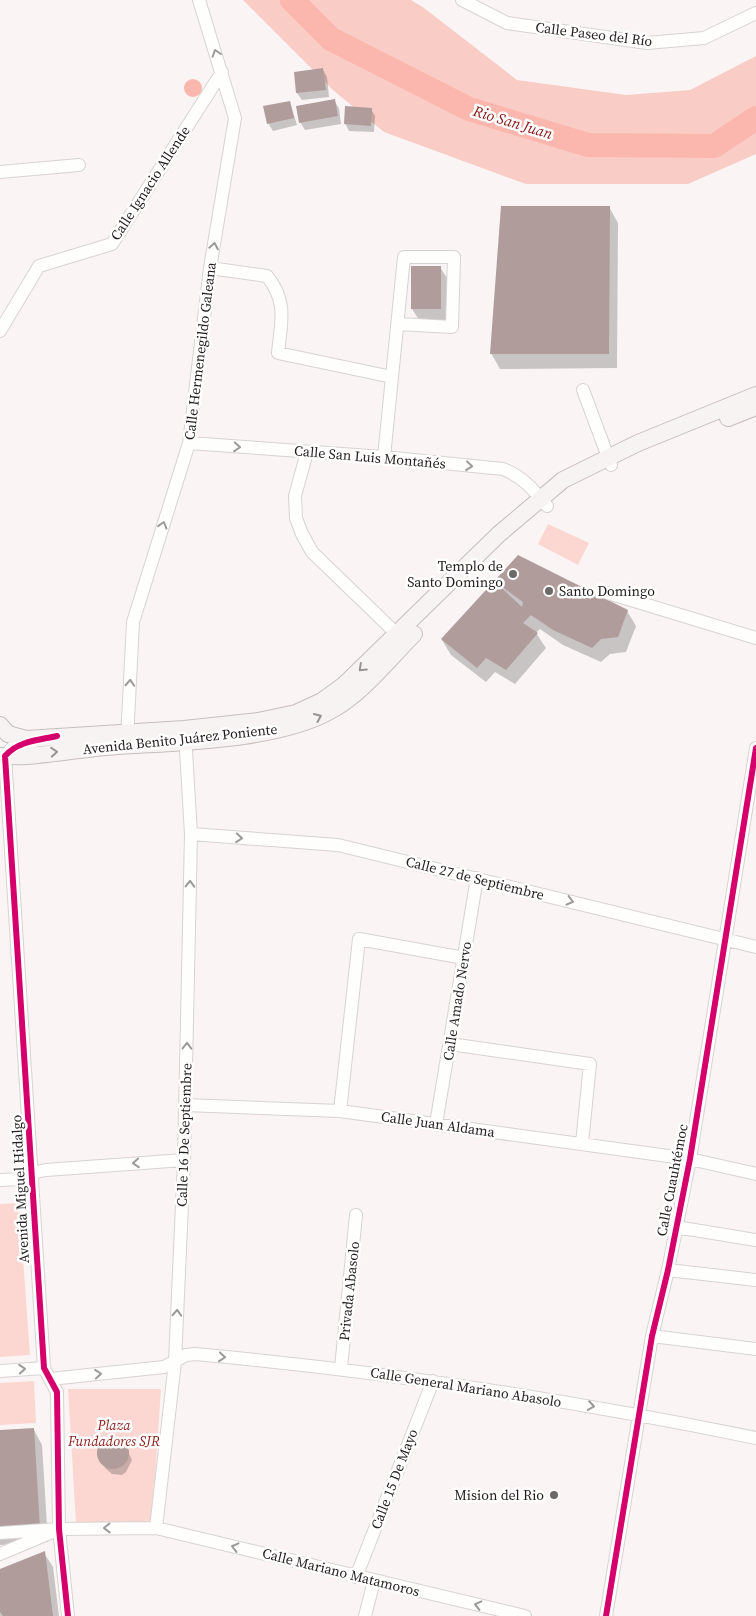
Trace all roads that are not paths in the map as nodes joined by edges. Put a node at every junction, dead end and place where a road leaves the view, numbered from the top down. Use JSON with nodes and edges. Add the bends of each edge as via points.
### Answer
{"nodes":[{"id":1,"x":198,"y":0,"type":"edge"},
{"id":2,"x":462,"y":0,"type":"edge"},
{"id":3,"x":756,"y":13,"type":"edge"},
{"id":4,"x":222,"y":72,"type":"junction"},
{"id":5,"x":78,"y":165,"type":"dead end"},
{"id":6,"x":0,"y":172,"type":"edge"},
{"id":7,"x":210,"y":268,"type":"junction"},
{"id":8,"x":398,"y":324,"type":"junction"},
{"id":9,"x":0,"y":331,"type":"edge"},
{"id":10,"x":392,"y":378,"type":"junction"},
{"id":11,"x":583,"y":390,"type":"dead end"},
{"id":12,"x":756,"y":395,"type":"edge"},
{"id":13,"x":756,"y":407,"type":"edge"},
{"id":14,"x":189,"y":443,"type":"junction"},
{"id":15,"x":307,"y":452,"type":"junction"},
{"id":16,"x":384,"y":457,"type":"junction"},
{"id":17,"x":609,"y":461,"type":"junction"},
{"id":18,"x":543,"y":502,"type":"junction"},
{"id":19,"x":608,"y":593,"type":"dead end"},
{"id":20,"x":756,"y":638,"type":"edge"},
{"id":21,"x":402,"y":639,"type":"junction"},
{"id":22,"x":0,"y":725,"type":"edge"},
{"id":23,"x":185,"y":735,"type":"junction"},
{"id":24,"x":57,"y":736,"type":"junction"},
{"id":25,"x":127,"y":739,"type":"junction"},
{"id":26,"x":756,"y":748,"type":"edge"},
{"id":27,"x":2,"y":756,"type":"edge"},
{"id":28,"x":191,"y":834,"type":"junction"},
{"id":29,"x":477,"y":878,"type":"junction"},
{"id":30,"x":725,"y":940,"type":"junction"},
{"id":31,"x":756,"y":947,"type":"edge"},
{"id":32,"x":464,"y":958,"type":"junction"},
{"id":33,"x":450,"y":1044,"type":"junction"},
{"id":34,"x":186,"y":1105,"type":"junction"},
{"id":35,"x":340,"y":1111,"type":"junction"},
{"id":36,"x":436,"y":1124,"type":"junction"},
{"id":37,"x":582,"y":1143,"type":"junction"},
{"id":38,"x":690,"y":1159,"type":"junction"},
{"id":39,"x":184,"y":1160,"type":"junction"},
{"id":40,"x":32,"y":1173,"type":"junction"},
{"id":41,"x":756,"y":1174,"type":"edge"},
{"id":42,"x":0,"y":1180,"type":"edge"},
{"id":43,"x":356,"y":1214,"type":"dead end"},
{"id":44,"x":676,"y":1227,"type":"junction"},
{"id":45,"x":756,"y":1240,"type":"edge"},
{"id":46,"x":668,"y":1270,"type":"junction"},
{"id":47,"x":756,"y":1280,"type":"edge"},
{"id":48,"x":652,"y":1336,"type":"junction"},
{"id":49,"x":756,"y":1349,"type":"edge"},
{"id":50,"x":175,"y":1362,"type":"junction"},
{"id":51,"x":341,"y":1368,"type":"junction"},
{"id":52,"x":0,"y":1371,"type":"edge"},
{"id":53,"x":47,"y":1373,"type":"junction"},
{"id":54,"x":433,"y":1381,"type":"junction"},
{"id":55,"x":638,"y":1414,"type":"junction"},
{"id":56,"x":756,"y":1438,"type":"edge"},
{"id":57,"x":59,"y":1528,"type":"junction"},
{"id":58,"x":156,"y":1528,"type":"junction"},
{"id":59,"x":0,"y":1533,"type":"edge"},
{"id":60,"x":0,"y":1554,"type":"edge"},
{"id":61,"x":356,"y":1577,"type":"junction"},
{"id":62,"x":374,"y":1581,"type":"junction"},
{"id":63,"x":68,"y":1616,"type":"edge"},
{"id":64,"x":365,"y":1616,"type":"edge"},
{"id":65,"x":525,"y":1616,"type":"edge"},
{"id":66,"x":606,"y":1616,"type":"edge"}],
"edges":[{"from":4,"to":1,"type":"street","name":"Calle Hermenegildo Galeana","one_way":true},
{"from":2,"to":3,"type":"street","name":"Calle Paseo del Río","via":[[507,23],[647,43],[704,38]]},
{"from":7,"to":4,"type":"street","name":"Calle Hermenegildo Galeana","one_way":true,"via":[[235,118]]},
{"from":4,"to":9,"type":"street","name":"Calle Ignacio Allende","via":[[112,244],[39,266]]},
{"from":5,"to":6,"type":"street"},
{"from":7,"to":10,"type":"street","via":[[267,276],[278,290],[282,309],[278,353]]},
{"from":7,"to":14,"type":"street","name":"Calle Hermenegildo Galeana"},
{"from":8,"to":8,"type":"street","via":[[452,327],[454,257],[404,257]]},
{"from":8,"to":10,"type":"street"},
{"from":10,"to":16,"type":"street"},
{"from":11,"to":17,"type":"street"},
{"from":12,"to":17,"type":"main road","name":"Avenida Benito Juárez Poniente"},
{"from":13,"to":17,"type":"main road","name":"Avenida Benito Juárez Poniente"},
{"from":14,"to":15,"type":"street","name":"Calle San Luis Montañés","one_way":true},
{"from":25,"to":14,"type":"street","name":"Calle Hermenegildo Galeana","one_way":true,"via":[[133,622]]},
{"from":15,"to":16,"type":"street","name":"Calle San Luis Montañés"},
{"from":15,"to":21,"type":"street","via":[[295,496],[296,518],[302,534],[312,552]]},
{"from":16,"to":18,"type":"street","name":"Calle San Luis Montañés","one_way":true,"via":[[503,469],[528,482]]},
{"from":17,"to":18,"type":"main road","name":"Avenida Benito Juárez Poniente"},
{"from":18,"to":21,"type":"main road","name":"Avenida Benito Juárez Poniente","via":[[508,540]]},
{"from":19,"to":20,"type":"street"},
{"from":21,"to":23,"type":"main road","name":"Avenida Benito Juárez Poniente","via":[[353,696],[308,722],[260,733]]},
{"from":22,"to":24,"type":"main road","name":"Avenida Benito Juárez Poniente","via":[[17,738]]},
{"from":23,"to":25,"type":"main road","name":"Avenida Benito Juárez Poniente"},
{"from":23,"to":28,"type":"street","name":"Calle 16 De Septiembre"},
{"from":24,"to":25,"type":"main road","name":"Avenida Benito Juárez Poniente"},
{"from":24,"to":27,"type":"street","via":[[20,745]]},
{"from":27,"to":25,"type":"main road","name":"Avenida Benito Juárez Poniente","one_way":true},
{"from":26,"to":30,"type":"street","name":"Calle Cuauhtémoc"},
{"from":27,"to":40,"type":"street","name":"Avenida Miguel Hidalgo"},
{"from":28,"to":29,"type":"street","name":"Calle 27 de Septiembre","one_way":true,"via":[[338,846]]},
{"from":34,"to":28,"type":"street","name":"Calle 16 De Septiembre","one_way":true},
{"from":29,"to":30,"type":"street","name":"Calle 27 de Septiembre","one_way":true},
{"from":29,"to":32,"type":"street","name":"Calle Amado Nervo"},
{"from":30,"to":31,"type":"street","name":"Calle 27 de Septiembre"},
{"from":30,"to":38,"type":"street","name":"Calle Cuauhtémoc"},
{"from":32,"to":33,"type":"street","name":"Calle Amado Nervo"},
{"from":32,"to":35,"type":"street","via":[[359,939]]},
{"from":33,"to":36,"type":"street","name":"Calle Amado Nervo"},
{"from":33,"to":37,"type":"street","via":[[590,1064]]},
{"from":34,"to":35,"type":"street","name":"Calle Juan Aldama"},
{"from":34,"to":39,"type":"street","name":"Calle 16 De Septiembre"},
{"from":35,"to":36,"type":"street","name":"Calle Juan Aldama"},
{"from":36,"to":37,"type":"street","name":"Calle Juan Aldama"},
{"from":37,"to":38,"type":"street","name":"Calle Juan Aldama"},
{"from":38,"to":41,"type":"street","name":"Calle Juan Aldama"},
{"from":38,"to":44,"type":"street","name":"Calle Cuauhtémoc"},
{"from":39,"to":40,"type":"street","one_way":true},
{"from":50,"to":39,"type":"street","name":"Calle 16 De Septiembre","one_way":true},
{"from":40,"to":42,"type":"street","via":[[21,1179]]},
{"from":40,"to":53,"type":"street","name":"Avenida Miguel Hidalgo"},
{"from":43,"to":51,"type":"street","name":"Privada Abasolo"},
{"from":44,"to":45,"type":"street"},
{"from":44,"to":46,"type":"street","name":"Calle Cuauhtémoc"},
{"from":46,"to":47,"type":"street"},
{"from":46,"to":48,"type":"street","name":"Calle Cuauhtémoc"},
{"from":48,"to":49,"type":"street"},
{"from":48,"to":55,"type":"street","name":"Calle Cuauhtémoc"},
{"from":50,"to":51,"type":"street","name":"Calle General Mariano Abasolo","one_way":true,"via":[[195,1354]]},
{"from":53,"to":50,"type":"street","name":"Calle General Mariano Abasolo","one_way":true,"via":[[144,1370]]},
{"from":50,"to":58,"type":"street","name":"Calle 16 De Septiembre"},
{"from":51,"to":54,"type":"street","name":"Calle General Mariano Abasolo"},
{"from":52,"to":53,"type":"street","name":"Calle General Mariano Abasolo","one_way":true},
{"from":53,"to":57,"type":"street","name":"Avenida Miguel Hidalgo","via":[[57,1392]]},
{"from":54,"to":55,"type":"street","name":"Calle General Mariano Abasolo","one_way":true},
{"from":54,"to":61,"type":"street","name":"Calle 15 De Mayo"},
{"from":55,"to":56,"type":"street","name":"Calle General Mariano Abasolo"},
{"from":55,"to":66,"type":"street","name":"Calle Cuauhtémoc"},
{"from":58,"to":57,"type":"street","name":"Calle Mariano Matamoros","one_way":true},
{"from":57,"to":59,"type":"street","name":"Calle Mariano Matamoros"},
{"from":57,"to":60,"type":"street"},
{"from":57,"to":63,"type":"street","name":"Avenida Miguel Hidalgo"},
{"from":61,"to":58,"type":"street","name":"Calle Mariano Matamoros","one_way":true},
{"from":61,"to":62,"type":"street","name":"Calle Mariano Matamoros"},
{"from":62,"to":64,"type":"street"},
{"from":65,"to":62,"type":"street","name":"Calle Mariano Matamoros","one_way":true}]}
